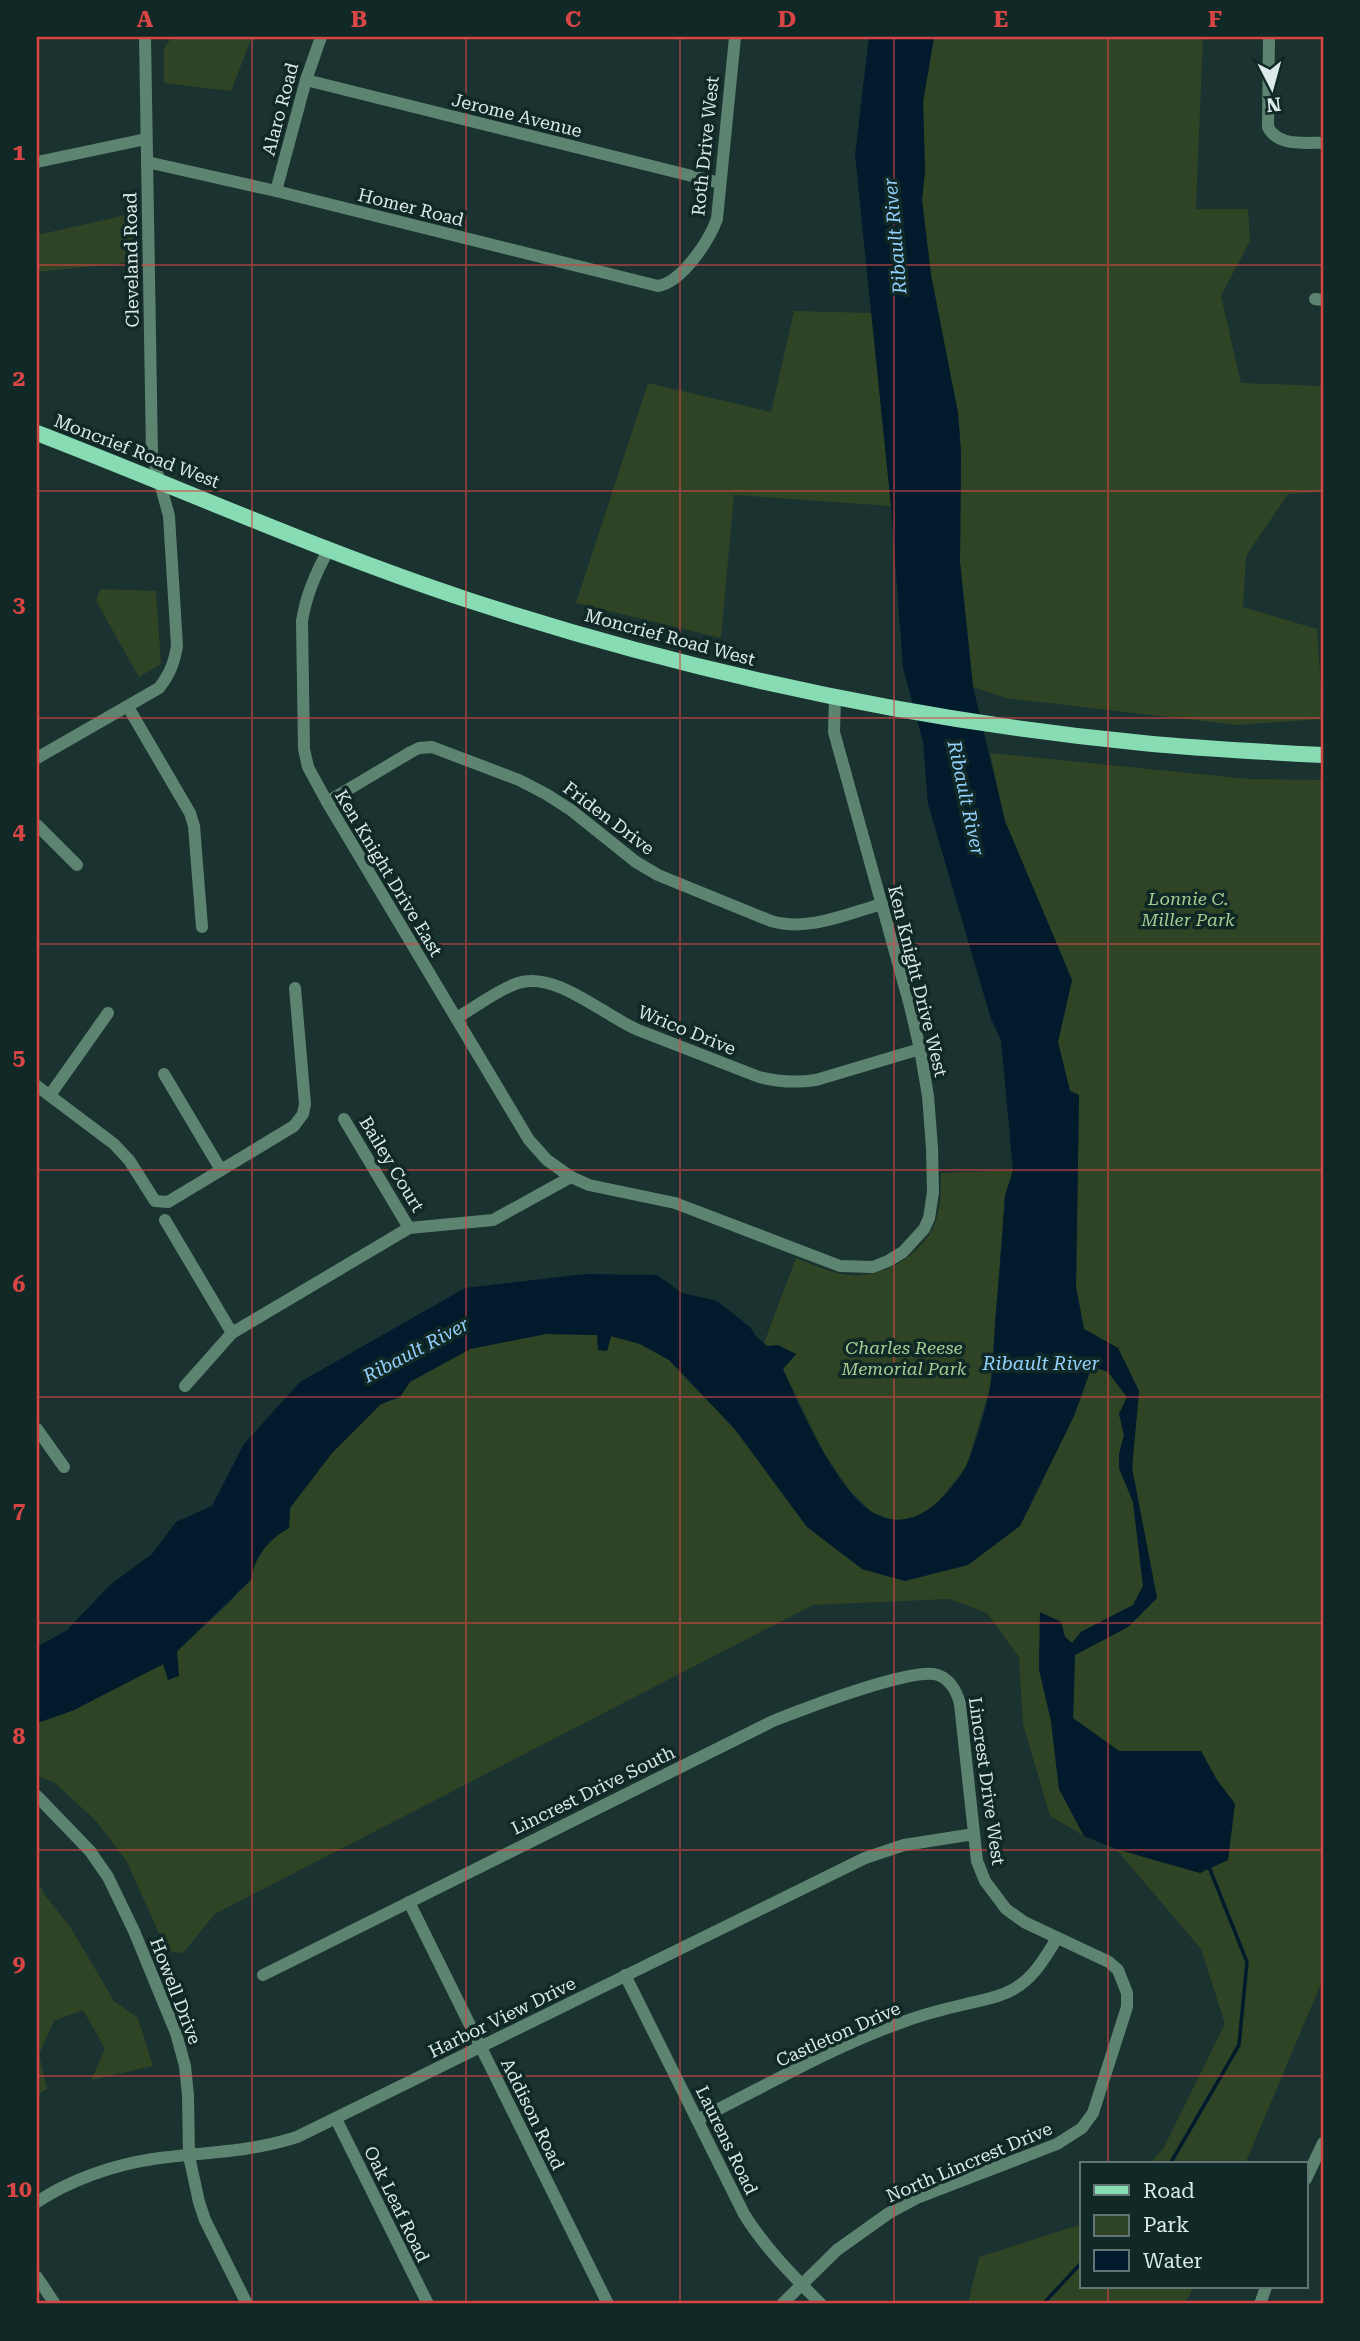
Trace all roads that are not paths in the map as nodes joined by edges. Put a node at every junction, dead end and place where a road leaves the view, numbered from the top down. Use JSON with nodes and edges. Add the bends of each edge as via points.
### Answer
{"nodes":[{"id":1,"x":145,"y":37,"type":"edge"},
{"id":2,"x":321,"y":37,"type":"edge"},
{"id":3,"x":735,"y":37,"type":"edge"},
{"id":4,"x":1269,"y":37,"type":"edge"},
{"id":5,"x":306,"y":80,"type":"junction"},
{"id":6,"x":146,"y":139,"type":"junction"},
{"id":7,"x":1323,"y":143,"type":"edge"},
{"id":8,"x":37,"y":162,"type":"edge"},
{"id":9,"x":147,"y":162,"type":"junction"},
{"id":10,"x":720,"y":183,"type":"junction"},
{"id":11,"x":276,"y":191,"type":"junction"},
{"id":12,"x":667,"y":284,"type":"joint"},
{"id":13,"x":37,"y":433,"type":"edge"},
{"id":14,"x":160,"y":481,"type":"junction"},
{"id":15,"x":329,"y":550,"type":"junction"},
{"id":16,"x":835,"y":696,"type":"junction"},
{"id":17,"x":128,"y":707,"type":"junction"},
{"id":18,"x":1323,"y":755,"type":"edge"},
{"id":19,"x":37,"y":758,"type":"edge"},
{"id":20,"x":327,"y":803,"type":"junction"},
{"id":21,"x":37,"y":825,"type":"edge"},
{"id":22,"x":77,"y":865,"type":"dead end"},
{"id":23,"x":882,"y":904,"type":"junction"},
{"id":24,"x":202,"y":927,"type":"dead end"},
{"id":25,"x":295,"y":988,"type":"dead end"},
{"id":26,"x":108,"y":1013,"type":"dead end"},
{"id":27,"x":456,"y":1018,"type":"junction"},
{"id":28,"x":920,"y":1049,"type":"junction"},
{"id":29,"x":164,"y":1074,"type":"dead end"},
{"id":30,"x":37,"y":1086,"type":"edge"},
{"id":31,"x":50,"y":1095,"type":"junction"},
{"id":32,"x":344,"y":1119,"type":"dead end"},
{"id":33,"x":221,"y":1170,"type":"junction"},
{"id":34,"x":570,"y":1177,"type":"junction"},
{"id":35,"x":165,"y":1220,"type":"dead end"},
{"id":36,"x":409,"y":1228,"type":"junction"},
{"id":37,"x":232,"y":1333,"type":"junction"},
{"id":38,"x":185,"y":1386,"type":"dead end"},
{"id":39,"x":37,"y":1429,"type":"edge"},
{"id":40,"x":64,"y":1467,"type":"dead end"},
{"id":41,"x":949,"y":1682,"type":"joint"},
{"id":42,"x":41,"y":1799,"type":"edge"},
{"id":43,"x":974,"y":1834,"type":"junction"},
{"id":44,"x":409,"y":1902,"type":"junction"},
{"id":45,"x":1057,"y":1938,"type":"junction"},
{"id":46,"x":263,"y":1975,"type":"dead end"},
{"id":47,"x":625,"y":1975,"type":"junction"},
{"id":48,"x":1124,"y":1979,"type":"joint"},
{"id":49,"x":480,"y":2047,"type":"junction"},
{"id":50,"x":336,"y":2119,"type":"junction"},
{"id":51,"x":697,"y":2120,"type":"junction"},
{"id":52,"x":1323,"y":2143,"type":"edge"},
{"id":53,"x":189,"y":2156,"type":"junction"},
{"id":54,"x":1308,"y":2175,"type":"edge"},
{"id":55,"x":37,"y":2202,"type":"edge"},
{"id":56,"x":37,"y":2277,"type":"edge"},
{"id":57,"x":802,"y":2284,"type":"junction"},
{"id":58,"x":55,"y":2304,"type":"edge"},
{"id":59,"x":247,"y":2304,"type":"edge"},
{"id":60,"x":428,"y":2304,"type":"edge"},
{"id":61,"x":608,"y":2304,"type":"edge"},
{"id":62,"x":782,"y":2304,"type":"edge"},
{"id":63,"x":821,"y":2304,"type":"edge"}],
"edges":[{"from":1,"to":6,"type":"street","name":"Cleveland Road"},
{"from":2,"to":5,"type":"street","name":"Alaro Road"},
{"from":3,"to":10,"type":"street","name":"Roth Drive West"},
{"from":4,"to":7,"type":"street","via":[[1268,127],[1286,141]]},
{"from":5,"to":10,"type":"street","name":"Jerome Avenue"},
{"from":5,"to":11,"type":"street","name":"Alaro Road"},
{"from":6,"to":8,"type":"street"},
{"from":6,"to":9,"type":"street","name":"Cleveland Road"},
{"from":9,"to":11,"type":"street","name":"Homer Road"},
{"from":9,"to":14,"type":"street","name":"Cleveland Road","via":[[152,454]]},
{"from":10,"to":12,"type":"street","name":"Roth Drive West","via":[[711,235]]},
{"from":11,"to":12,"type":"street","name":"Homer Road","via":[[658,286]]},
{"from":13,"to":14,"type":"main road","name":"Moncrief Road West"},
{"from":14,"to":15,"type":"main road","name":"Moncrief Road West"},
{"from":14,"to":17,"type":"street","name":"Cleveland Road","via":[[169,516],[177,646],[169,676],[159,688]]},
{"from":15,"to":16,"type":"main road","name":"Moncrief Road West","via":[[467,600],[565,629],[726,673]]},
{"from":15,"to":20,"type":"street","name":"Ken Knight Drive East","via":[[304,606],[302,640],[303,749]]},
{"from":16,"to":18,"type":"main road","name":"Moncrief Road West","via":[[1142,743]]},
{"from":16,"to":23,"type":"street","name":"Ken Knight Drive West","via":[[834,732]]},
{"from":17,"to":19,"type":"street","name":"Cleveland Road"},
{"from":17,"to":24,"type":"street","via":[[190,813]]},
{"from":20,"to":23,"type":"street","name":"Friden Drive","via":[[411,752],[432,747],[519,780],[546,794],[647,869],[771,921],[810,924]]},
{"from":20,"to":27,"type":"street","name":"Ken Knight Drive East"},
{"from":21,"to":22,"type":"street"},
{"from":23,"to":28,"type":"street","name":"Ken Knight Drive West"},
{"from":25,"to":33,"type":"street","via":[[303,1114],[293,1126]]},
{"from":26,"to":31,"type":"street"},
{"from":27,"to":28,"type":"street","name":"Wrico Drive","via":[[515,984],[537,980],[558,985],[629,1026],[773,1080],[816,1080]]},
{"from":27,"to":34,"type":"street","name":"Ken Knight Drive East","via":[[529,1140]]},
{"from":28,"to":34,"type":"street","name":"Ken Knight Drive West","via":[[932,1148],[931,1206],[919,1236],[903,1252],[873,1267],[840,1266],[675,1203]]},
{"from":29,"to":33,"type":"street"},
{"from":30,"to":31,"type":"street"},
{"from":31,"to":33,"type":"street","via":[[114,1144],[159,1203]]},
{"from":32,"to":36,"type":"street","name":"Bailey Court"},
{"from":34,"to":36,"type":"street","via":[[493,1220]]},
{"from":35,"to":37,"type":"street"},
{"from":36,"to":37,"type":"street"},
{"from":37,"to":38,"type":"street"},
{"from":39,"to":40,"type":"street"},
{"from":41,"to":43,"type":"street","name":"Lincrest Drive West","via":[[960,1704]]},
{"from":41,"to":44,"type":"street","name":"Lincrest Drive South","via":[[939,1675],[918,1675],[783,1717]]},
{"from":42,"to":53,"type":"street","name":"Howell Drive","via":[[90,1851],[122,1902],[185,2066]]},
{"from":43,"to":45,"type":"street","name":"Lincrest Drive West","via":[[977,1861],[995,1897],[1024,1922]]},
{"from":43,"to":47,"type":"street","name":"Harbor View Drive","via":[[904,1845],[865,1858]]},
{"from":44,"to":46,"type":"street","name":"Lincrest Drive South"},
{"from":44,"to":49,"type":"street","name":"Addison Road"},
{"from":45,"to":48,"type":"street","name":"Lincrest Drive West","via":[[1109,1962]]},
{"from":45,"to":51,"type":"street","name":"Castleton Drive","via":[[1027,1980],[1013,1990],[858,2040]]},
{"from":47,"to":49,"type":"street","name":"Harbor View Drive"},
{"from":47,"to":51,"type":"street","name":"Laurens Road"},
{"from":48,"to":57,"type":"street","name":"North Lincrest Drive","via":[[1127,2007],[1093,2113],[1082,2128],[1057,2144],[889,2213],[837,2250]]},
{"from":49,"to":50,"type":"street","name":"Harbor View Drive"},
{"from":49,"to":61,"type":"street","name":"Addison Road"},
{"from":50,"to":53,"type":"street","name":"Harbor View Drive","via":[[268,2147]]},
{"from":50,"to":60,"type":"street","name":"Oak Leaf Road"},
{"from":51,"to":57,"type":"street","name":"Laurens Road","via":[[758,2237]]},
{"from":52,"to":54,"type":"street"},
{"from":53,"to":55,"type":"street","name":"Harbor View Drive","via":[[98,2172]]},
{"from":53,"to":59,"type":"street","name":"Howell Drive","via":[[205,2220]]},
{"from":56,"to":58,"type":"street"},
{"from":57,"to":62,"type":"street","name":"North Lincrest Drive"},
{"from":57,"to":63,"type":"street","name":"Laurens Road"}]}
